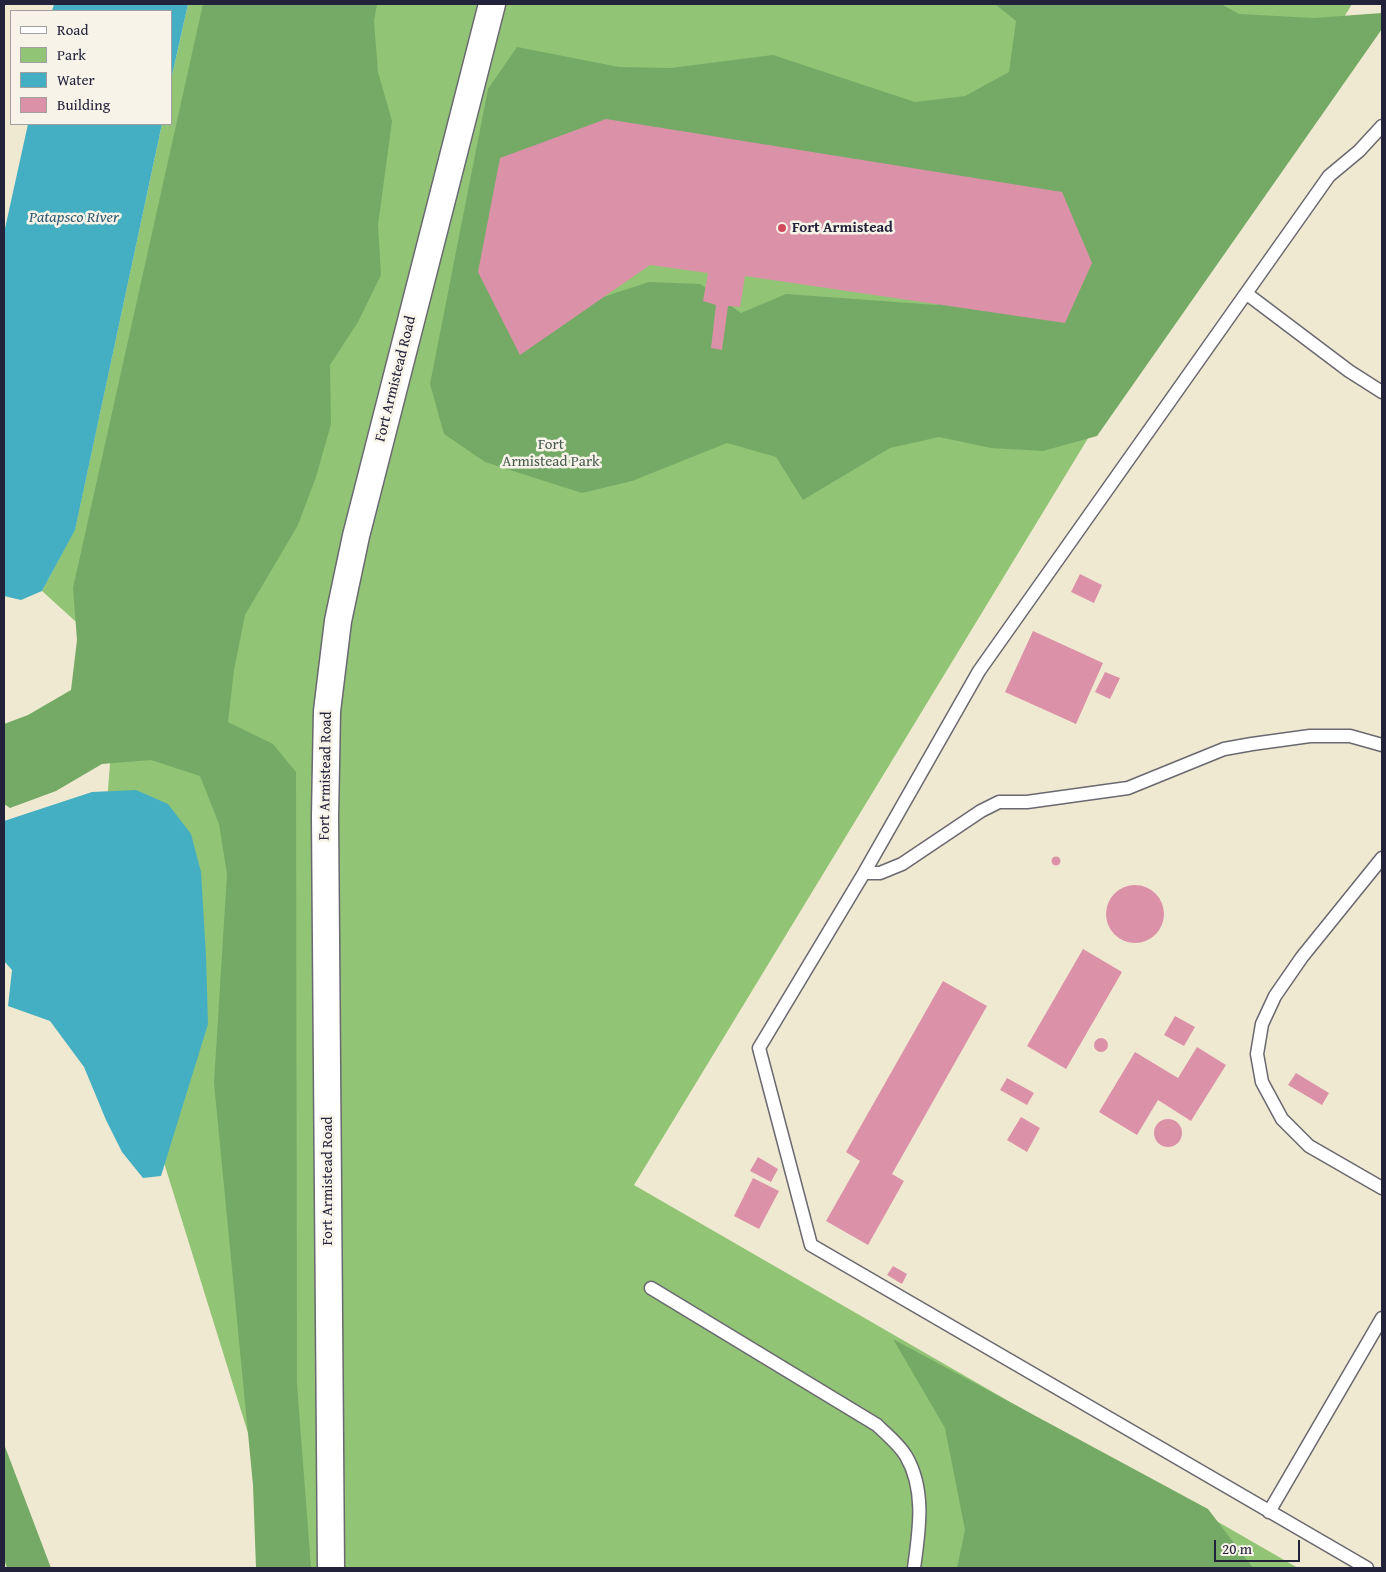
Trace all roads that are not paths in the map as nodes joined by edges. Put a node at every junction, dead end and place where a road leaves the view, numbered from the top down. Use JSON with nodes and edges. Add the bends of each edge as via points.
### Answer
{"nodes":[{"id":1,"x":492,"y":4,"type":"edge"},
{"id":2,"x":1382,"y":126,"type":"edge"},
{"id":3,"x":1247,"y":294,"type":"junction"},
{"id":4,"x":1382,"y":392,"type":"edge"},
{"id":5,"x":1382,"y":745,"type":"edge"},
{"id":6,"x":1382,"y":858,"type":"edge"},
{"id":7,"x":864,"y":873,"type":"junction"},
{"id":8,"x":1382,"y":1188,"type":"edge"},
{"id":9,"x":651,"y":1288,"type":"dead end"},
{"id":10,"x":1382,"y":1318,"type":"edge"},
{"id":11,"x":1269,"y":1512,"type":"junction"},
{"id":12,"x":331,"y":1568,"type":"edge"},
{"id":13,"x":914,"y":1568,"type":"edge"},
{"id":14,"x":1367,"y":1568,"type":"edge"}],
"edges":[{"from":1,"to":12,"type":"street","name":"Fort Armistead Road","via":[[356,536],[338,621],[327,711]]},
{"from":2,"to":3,"type":"lane","via":[[1329,176]]},
{"from":3,"to":4,"type":"lane"},
{"from":3,"to":7,"type":"lane","via":[[979,671]]},
{"from":5,"to":7,"type":"lane","via":[[1350,736],[1310,736],[1252,744],[1224,749],[1128,788],[1026,802],[999,802],[902,864],[880,873]]},
{"from":6,"to":8,"type":"lane","via":[[1302,957],[1275,996],[1262,1024],[1257,1054],[1262,1082],[1282,1119],[1309,1146]]},
{"from":7,"to":11,"type":"lane","via":[[758,1048],[811,1245]]},
{"from":9,"to":13,"type":"lane","via":[[877,1425],[906,1455],[918,1487],[919,1524]]},
{"from":10,"to":11,"type":"lane"},
{"from":11,"to":14,"type":"lane"}]}
